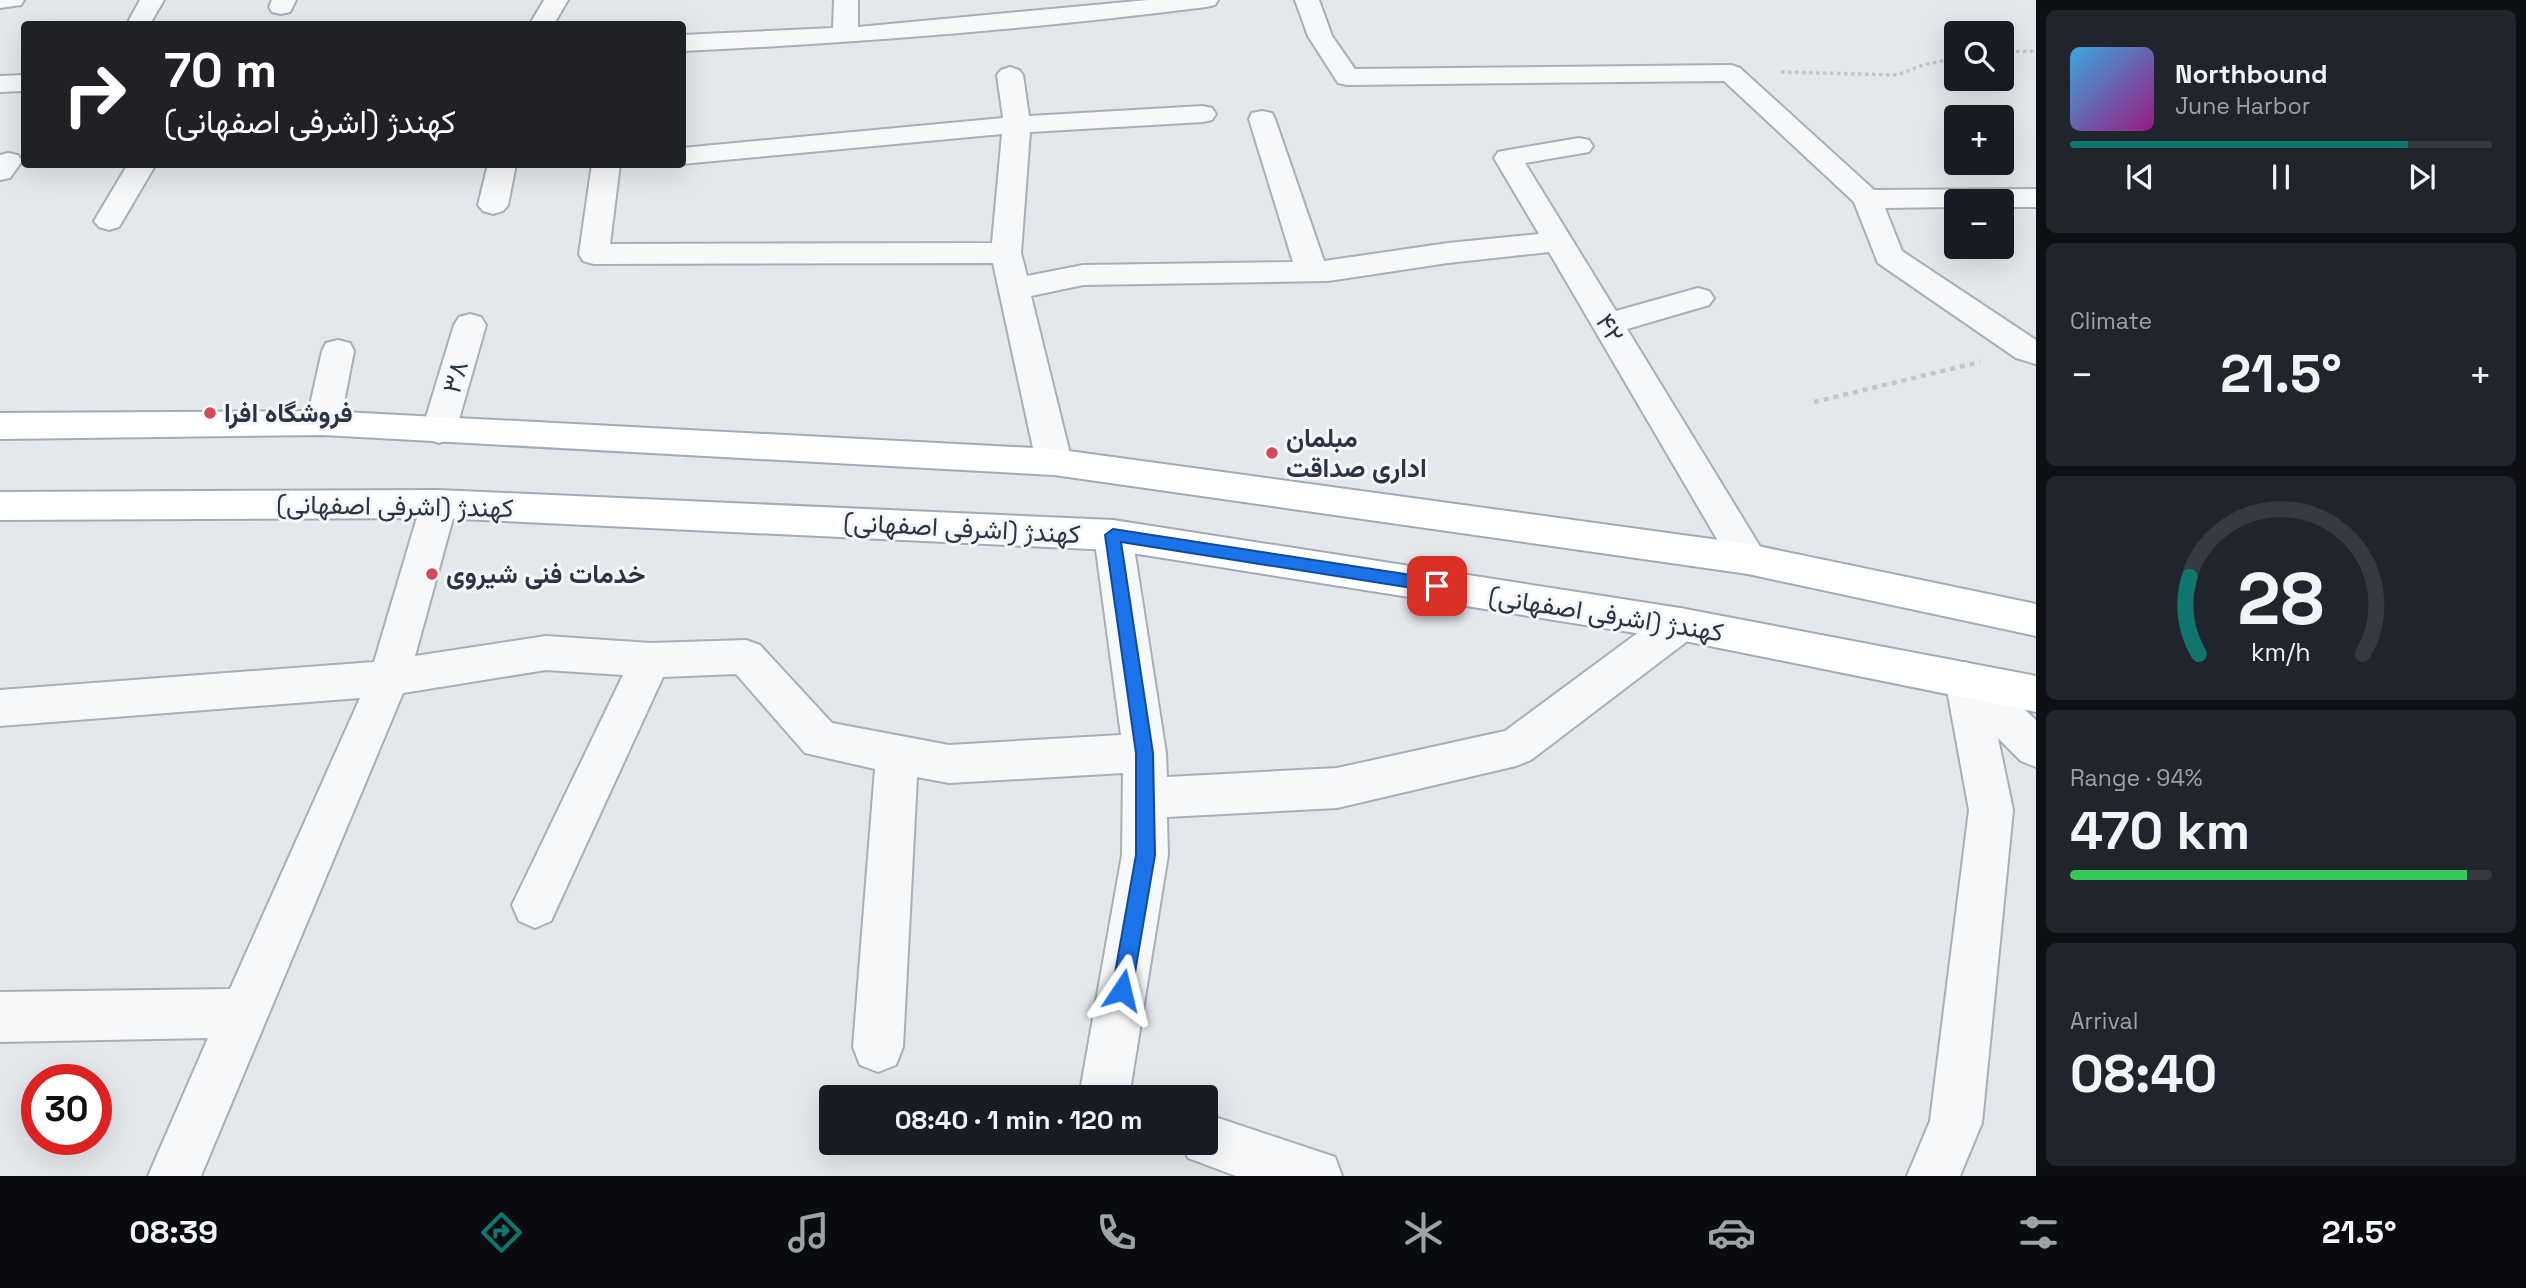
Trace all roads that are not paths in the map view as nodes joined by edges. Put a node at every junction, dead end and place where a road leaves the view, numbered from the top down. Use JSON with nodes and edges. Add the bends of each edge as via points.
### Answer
{"nodes":[{"id":1,"x":12,"y":0,"type":"edge"},
{"id":2,"x":556,"y":0,"type":"edge"},
{"id":3,"x":846,"y":0,"type":"edge"},
{"id":4,"x":950,"y":0,"type":"edge"},
{"id":5,"x":1206,"y":0,"type":"edge"},
{"id":6,"x":1307,"y":0,"type":"edge"},
{"id":7,"x":0,"y":1,"type":"edge"},
{"id":8,"x":544,"y":21,"type":"edge"},
{"id":9,"x":953,"y":27,"type":"junction"},
{"id":10,"x":845,"y":36,"type":"junction"},
{"id":11,"x":686,"y":43,"type":"edge"},
{"id":12,"x":1010,"y":75,"type":"dead end"},
{"id":13,"x":21,"y":83,"type":"edge"},
{"id":14,"x":0,"y":84,"type":"edge"},
{"id":15,"x":1203,"y":114,"type":"dead end"},
{"id":16,"x":1262,"y":119,"type":"dead end"},
{"id":17,"x":1017,"y":125,"type":"junction"},
{"id":18,"x":1579,"y":146,"type":"dead end"},
{"id":19,"x":686,"y":156,"type":"edge"},
{"id":20,"x":140,"y":168,"type":"edge"},
{"id":21,"x":501,"y":168,"type":"edge"},
{"id":22,"x":605,"y":168,"type":"edge"},
{"id":23,"x":1867,"y":198,"type":"junction"},
{"id":24,"x":2036,"y":198,"type":"edge"},
{"id":25,"x":493,"y":205,"type":"dead end"},
{"id":26,"x":109,"y":221,"type":"dead end"},
{"id":27,"x":1558,"y":242,"type":"junction"},
{"id":28,"x":1006,"y":253,"type":"junction"},
{"id":29,"x":1312,"y":272,"type":"junction"},
{"id":30,"x":1014,"y":289,"type":"junction"},
{"id":31,"x":1698,"y":298,"type":"dead end"},
{"id":32,"x":1607,"y":324,"type":"junction"},
{"id":33,"x":470,"y":325,"type":"dead end"},
{"id":34,"x":338,"y":351,"type":"dead end"},
{"id":35,"x":2032,"y":352,"type":"edge"},
{"id":36,"x":323,"y":424,"type":"junction"},
{"id":37,"x":0,"y":426,"type":"edge"},
{"id":38,"x":439,"y":430,"type":"junction"},
{"id":39,"x":1054,"y":462,"type":"junction"},
{"id":40,"x":439,"y":504,"type":"junction"},
{"id":41,"x":0,"y":506,"type":"edge"},
{"id":42,"x":1113,"y":535,"type":"junction"},
{"id":43,"x":1748,"y":559,"type":"junction"},
{"id":44,"x":2036,"y":620,"type":"edge"},
{"id":45,"x":1679,"y":624,"type":"junction"},
{"id":46,"x":651,"y":660,"type":"junction"},
{"id":47,"x":388,"y":678,"type":"junction"},
{"id":48,"x":1965,"y":679,"type":"junction"},
{"id":49,"x":2036,"y":694,"type":"edge"},
{"id":50,"x":0,"y":708,"type":"edge"},
{"id":51,"x":2036,"y":748,"type":"edge"},
{"id":52,"x":1145,"y":753,"type":"junction"},
{"id":53,"x":897,"y":755,"type":"junction"},
{"id":54,"x":1145,"y":798,"type":"junction"},
{"id":55,"x":535,"y":905,"type":"dead end"},
{"id":56,"x":245,"y":1013,"type":"junction"},
{"id":57,"x":0,"y":1017,"type":"edge"},
{"id":58,"x":878,"y":1047,"type":"dead end"},
{"id":59,"x":1106,"y":1085,"type":"edge"},
{"id":60,"x":1218,"y":1144,"type":"edge"},
{"id":61,"x":174,"y":1176,"type":"edge"},
{"id":62,"x":1316,"y":1176,"type":"edge"},
{"id":63,"x":1933,"y":1176,"type":"edge"}],
"edges":[{"from":1,"to":7,"type":"street"},
{"from":2,"to":8,"type":"street"},
{"from":3,"to":10,"type":"street"},
{"from":4,"to":9,"type":"street"},
{"from":5,"to":9,"type":"street"},
{"from":6,"to":23,"type":"street","via":[[1320,36],[1347,77],[1731,73]]},
{"from":9,"to":10,"type":"street"},
{"from":10,"to":11,"type":"street"},
{"from":12,"to":17,"type":"street"},
{"from":13,"to":14,"type":"street"},
{"from":15,"to":17,"type":"street"},
{"from":16,"to":29,"type":"street"},
{"from":17,"to":19,"type":"street"},
{"from":17,"to":28,"type":"street"},
{"from":18,"to":27,"type":"street","name":"۴۲","via":[[1508,158]]},
{"from":20,"to":26,"type":"street"},
{"from":21,"to":25,"type":"street"},
{"from":22,"to":28,"type":"street","via":[[594,254]]},
{"from":23,"to":24,"type":"street"},
{"from":23,"to":35,"type":"street","via":[[1889,256]]},
{"from":27,"to":29,"type":"street"},
{"from":27,"to":32,"type":"street","name":"۴۲"},
{"from":28,"to":30,"type":"street"},
{"from":29,"to":30,"type":"street","via":[[1083,275]]},
{"from":30,"to":39,"type":"street"},
{"from":31,"to":32,"type":"street"},
{"from":32,"to":43,"type":"street","name":"۴۲"},
{"from":33,"to":38,"type":"street","name":"۳۸"},
{"from":34,"to":36,"type":"street"},
{"from":36,"to":37,"type":"main road"},
{"from":36,"to":38,"type":"main road"},
{"from":38,"to":39,"type":"main road"},
{"from":39,"to":43,"type":"main road"},
{"from":40,"to":41,"type":"main road","name":"کهندژ (اشرفی اصفهانی)"},
{"from":40,"to":42,"type":"main road","name":"کهندژ (اشرفی اصفهانی)"},
{"from":40,"to":47,"type":"street"},
{"from":42,"to":45,"type":"main road","name":"کهندژ (اشرفی اصفهانی)"},
{"from":42,"to":52,"type":"street"},
{"from":43,"to":44,"type":"main road"},
{"from":45,"to":48,"type":"main road","name":"کهندژ (اشرفی اصفهانی)"},
{"from":45,"to":54,"type":"street","via":[[1516,747],[1337,788]]},
{"from":46,"to":47,"type":"street","via":[[546,653]]},
{"from":46,"to":53,"type":"street","via":[[746,657],[820,740]]},
{"from":46,"to":55,"type":"street"},
{"from":47,"to":50,"type":"street"},
{"from":47,"to":56,"type":"street"},
{"from":48,"to":49,"type":"main road","name":"کهندژ (اشرفی اصفهانی)"},
{"from":48,"to":51,"type":"street"},
{"from":48,"to":63,"type":"street","via":[[1991,810],[1956,1123]]},
{"from":52,"to":53,"type":"street","via":[[949,764]]},
{"from":52,"to":54,"type":"street"},
{"from":53,"to":58,"type":"street"},
{"from":54,"to":59,"type":"street","via":[[1145,855]]},
{"from":56,"to":57,"type":"street"},
{"from":56,"to":61,"type":"street"},
{"from":60,"to":62,"type":"street"}]}
